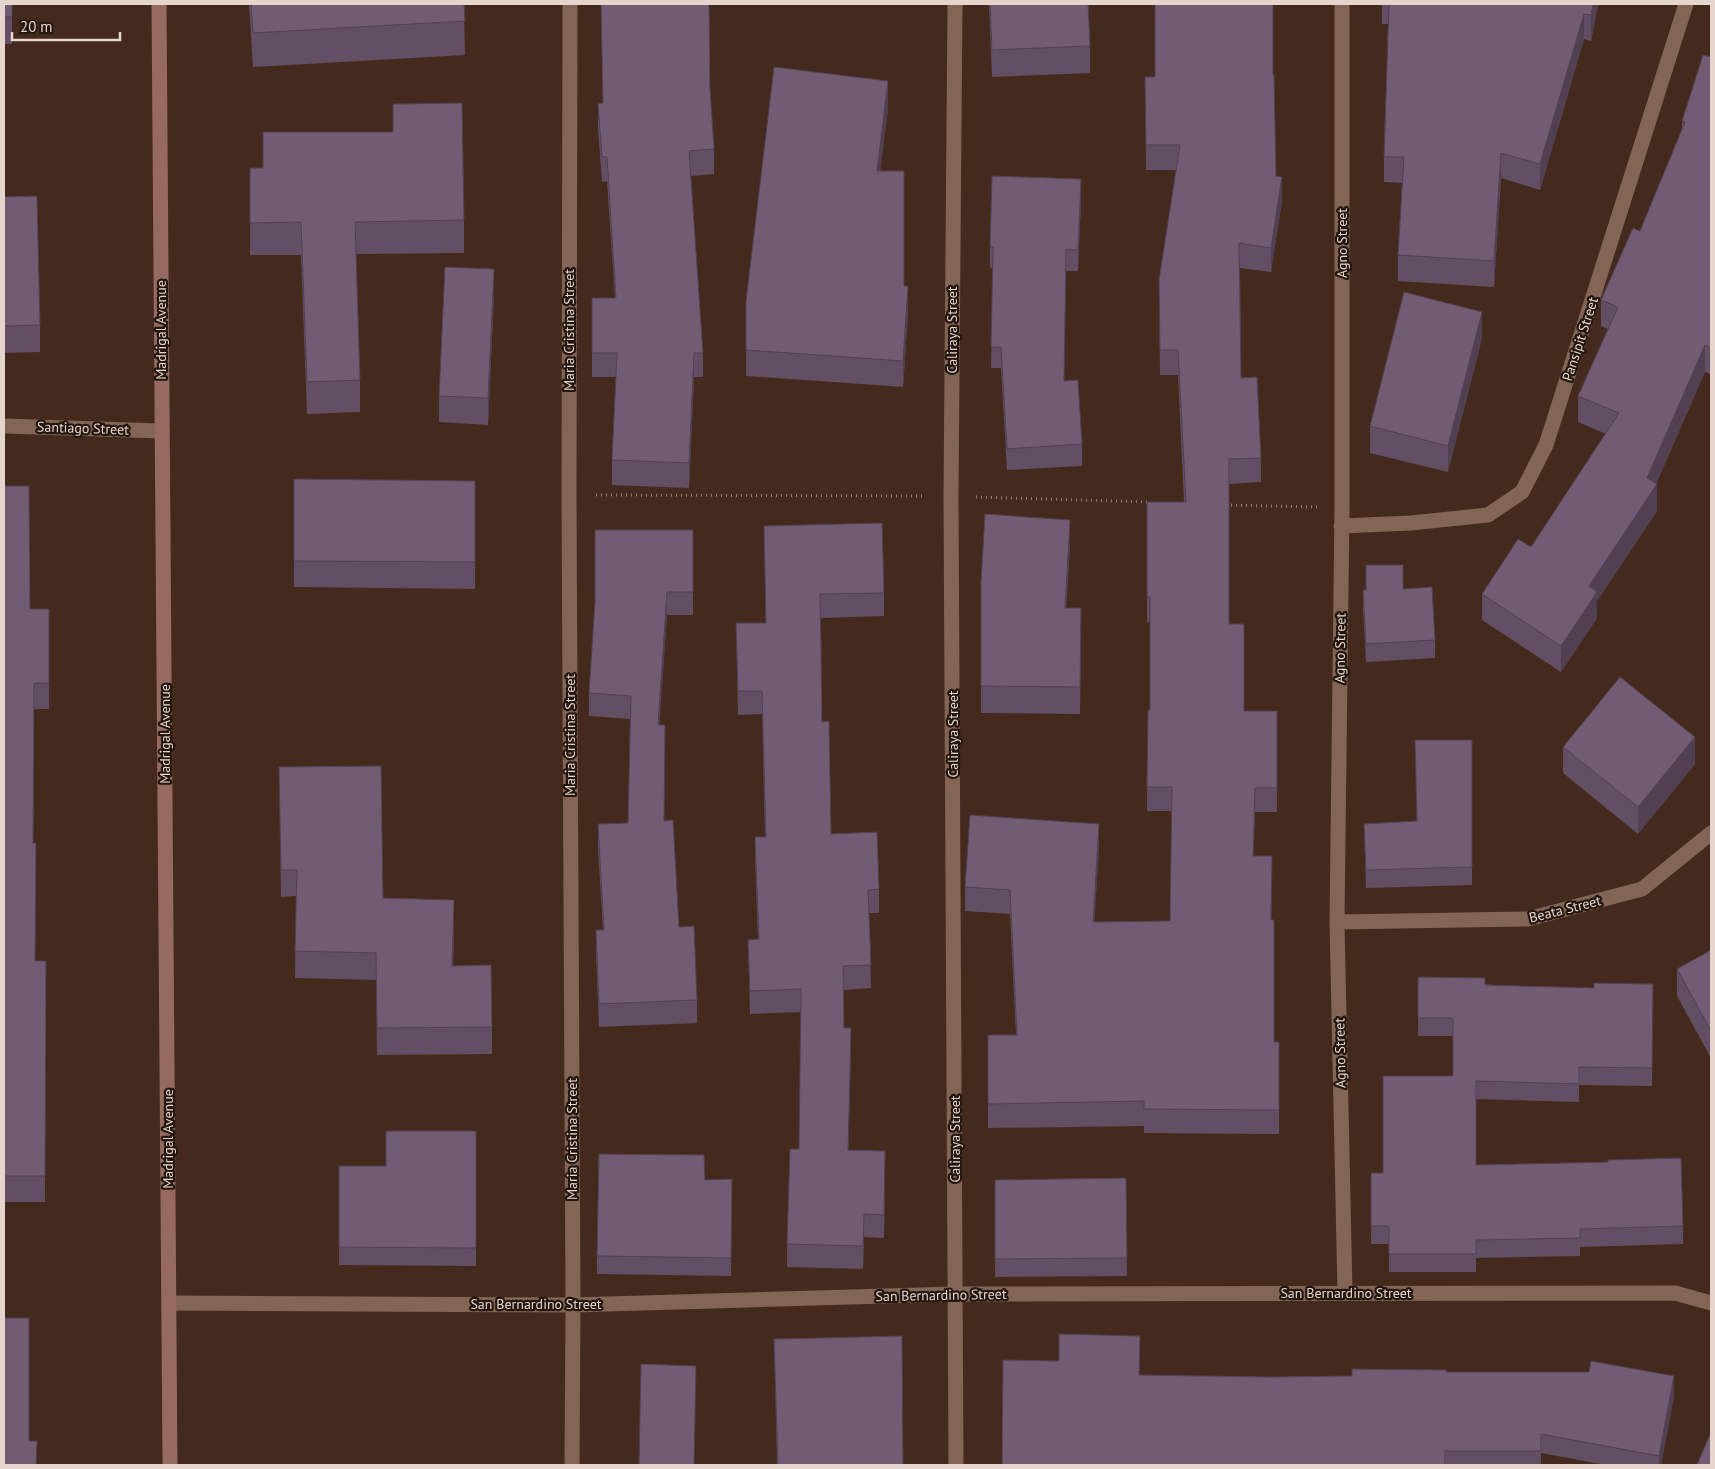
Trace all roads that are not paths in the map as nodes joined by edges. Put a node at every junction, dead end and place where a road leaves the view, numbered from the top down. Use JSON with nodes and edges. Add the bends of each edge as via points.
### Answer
{"nodes":[{"id":1,"x":159,"y":4,"type":"edge"},
{"id":2,"x":570,"y":4,"type":"edge"},
{"id":3,"x":954,"y":4,"type":"edge"},
{"id":4,"x":1342,"y":4,"type":"edge"},
{"id":5,"x":1686,"y":4,"type":"edge"},
{"id":6,"x":4,"y":426,"type":"edge"},
{"id":7,"x":162,"y":431,"type":"junction"},
{"id":8,"x":1341,"y":526,"type":"junction"},
{"id":9,"x":1711,"y":833,"type":"edge"},
{"id":10,"x":1337,"y":922,"type":"junction"},
{"id":11,"x":1345,"y":1292,"type":"junction"},
{"id":12,"x":956,"y":1294,"type":"junction"},
{"id":13,"x":170,"y":1303,"type":"junction"},
{"id":14,"x":1711,"y":1303,"type":"edge"},
{"id":15,"x":573,"y":1305,"type":"junction"},
{"id":16,"x":170,"y":1465,"type":"edge"},
{"id":17,"x":572,"y":1465,"type":"edge"},
{"id":18,"x":956,"y":1465,"type":"edge"}],
"edges":[{"from":1,"to":7,"type":"street","name":"Madrigal Avenue"},
{"from":2,"to":15,"type":"street","name":"Maria Cristina Street"},
{"from":3,"to":12,"type":"street","name":"Caliraya Street","via":[[951,496]]},
{"from":4,"to":8,"type":"street","name":"Agno Street"},
{"from":5,"to":8,"type":"street","name":"Pansipit Street","via":[[1546,445],[1522,492],[1488,515]]},
{"from":6,"to":7,"type":"street","name":"Santiago Street"},
{"from":7,"to":13,"type":"street","name":"Madrigal Avenue"},
{"from":8,"to":10,"type":"street","name":"Agno Street"},
{"from":9,"to":10,"type":"street","name":"Beata Street","via":[[1642,890],[1528,919]]},
{"from":10,"to":11,"type":"street","name":"Agno Street"},
{"from":11,"to":12,"type":"street","name":"San Bernardino Street"},
{"from":11,"to":14,"type":"street","name":"San Bernardino Street","via":[[1675,1293]]},
{"from":12,"to":15,"type":"street","name":"San Bernardino Street"},
{"from":12,"to":18,"type":"street","name":"Caliraya Street"},
{"from":13,"to":15,"type":"street","name":"San Bernardino Street"},
{"from":13,"to":16,"type":"street","name":"Madrigal Avenue"},
{"from":15,"to":17,"type":"street","name":"Maria Cristina Street"}]}
